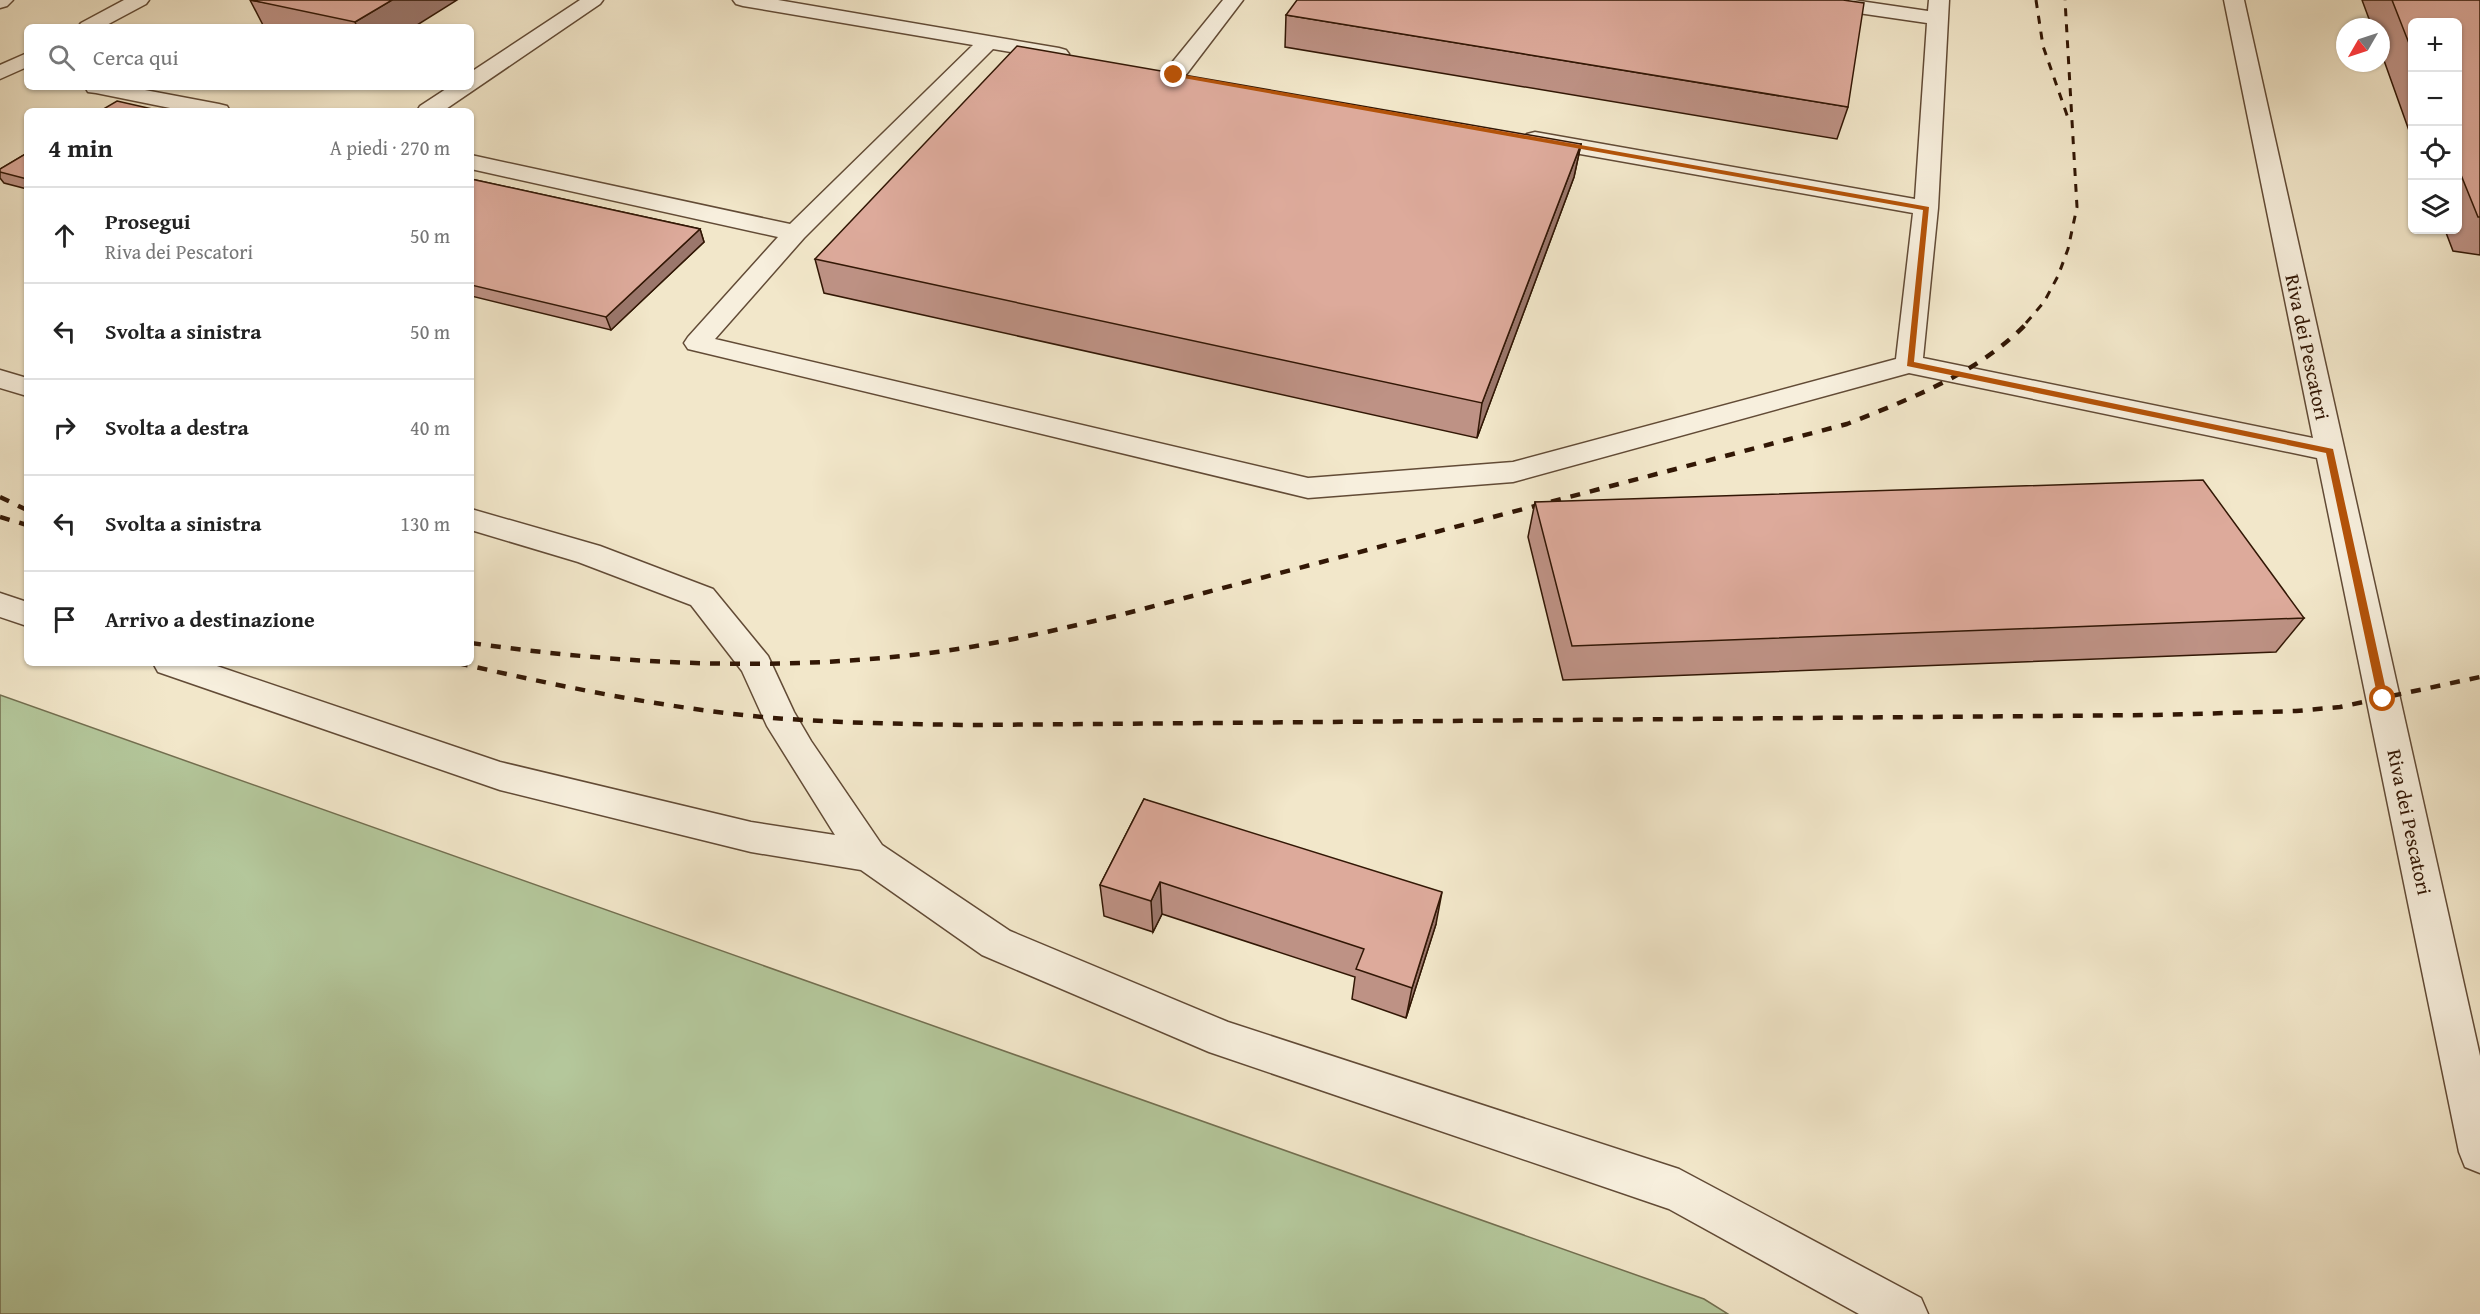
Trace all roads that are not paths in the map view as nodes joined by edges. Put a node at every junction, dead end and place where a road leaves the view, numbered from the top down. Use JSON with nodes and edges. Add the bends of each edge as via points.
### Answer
{"nodes":[{"id":1,"x":139,"y":0,"type":"edge"},
{"id":2,"x":593,"y":0,"type":"edge"},
{"id":3,"x":742,"y":0,"type":"edge"},
{"id":4,"x":1233,"y":0,"type":"edge"},
{"id":5,"x":1810,"y":0,"type":"edge"},
{"id":6,"x":2234,"y":0,"type":"edge"},
{"id":7,"x":1938,"y":9,"type":"edge"},
{"id":8,"x":94,"y":24,"type":"edge"},
{"id":9,"x":988,"y":42,"type":"junction"},
{"id":10,"x":1081,"y":58,"type":"edge"},
{"id":11,"x":24,"y":61,"type":"edge"},
{"id":12,"x":1151,"y":71,"type":"edge"},
{"id":13,"x":11,"y":72,"type":"edge"},
{"id":14,"x":1174,"y":75,"type":"junction"},
{"id":15,"x":1198,"y":79,"type":"edge"},
{"id":16,"x":474,"y":80,"type":"edge"},
{"id":17,"x":111,"y":90,"type":"edge"},
{"id":18,"x":460,"y":90,"type":"edge"},
{"id":19,"x":204,"y":108,"type":"edge"},
{"id":20,"x":432,"y":108,"type":"edge"},
{"id":21,"x":1515,"y":135,"type":"edge"},
{"id":22,"x":474,"y":163,"type":"edge"},
{"id":23,"x":1926,"y":208,"type":"junction"},
{"id":24,"x":795,"y":233,"type":"junction"},
{"id":25,"x":1910,"y":364,"type":"junction"},
{"id":26,"x":0,"y":379,"type":"edge"},
{"id":27,"x":24,"y":386,"type":"edge"},
{"id":28,"x":2330,"y":451,"type":"junction"},
{"id":29,"x":474,"y":520,"type":"edge"},
{"id":30,"x":0,"y":605,"type":"edge"},
{"id":31,"x":24,"y":613,"type":"edge"},
{"id":32,"x":179,"y":666,"type":"edge"},
{"id":33,"x":869,"y":856,"type":"junction"},
{"id":34,"x":2480,"y":1152,"type":"edge"},
{"id":35,"x":1905,"y":1314,"type":"edge"}],
"edges":[{"from":1,"to":8,"type":"lane"},
{"from":2,"to":16,"type":"lane"},
{"from":3,"to":9,"type":"lane"},
{"from":4,"to":14,"type":"lane"},
{"from":5,"to":7,"type":"lane"},
{"from":6,"to":28,"type":"lane","name":"Riva dei Pescatori"},
{"from":7,"to":23,"type":"lane"},
{"from":9,"to":10,"type":"lane"},
{"from":9,"to":24,"type":"lane"},
{"from":11,"to":13,"type":"lane"},
{"from":12,"to":14,"type":"lane"},
{"from":14,"to":15,"type":"lane"},
{"from":17,"to":19,"type":"lane"},
{"from":18,"to":20,"type":"lane"},
{"from":21,"to":23,"type":"lane"},
{"from":22,"to":24,"type":"lane"},
{"from":23,"to":25,"type":"lane"},
{"from":24,"to":25,"type":"lane","via":[[697,343],[1308,488],[1513,472]]},
{"from":25,"to":28,"type":"lane"},
{"from":26,"to":27,"type":"lane"},
{"from":28,"to":34,"type":"lane","name":"Riva dei Pescatori"},
{"from":29,"to":33,"type":"lane","via":[[589,554],[702,597],[756,665],[799,752]]},
{"from":30,"to":31,"type":"lane"},
{"from":32,"to":33,"type":"lane","via":[[500,776],[751,837]]},
{"from":33,"to":35,"type":"lane","via":[[996,943],[1223,1039],[1679,1191]]}]}
